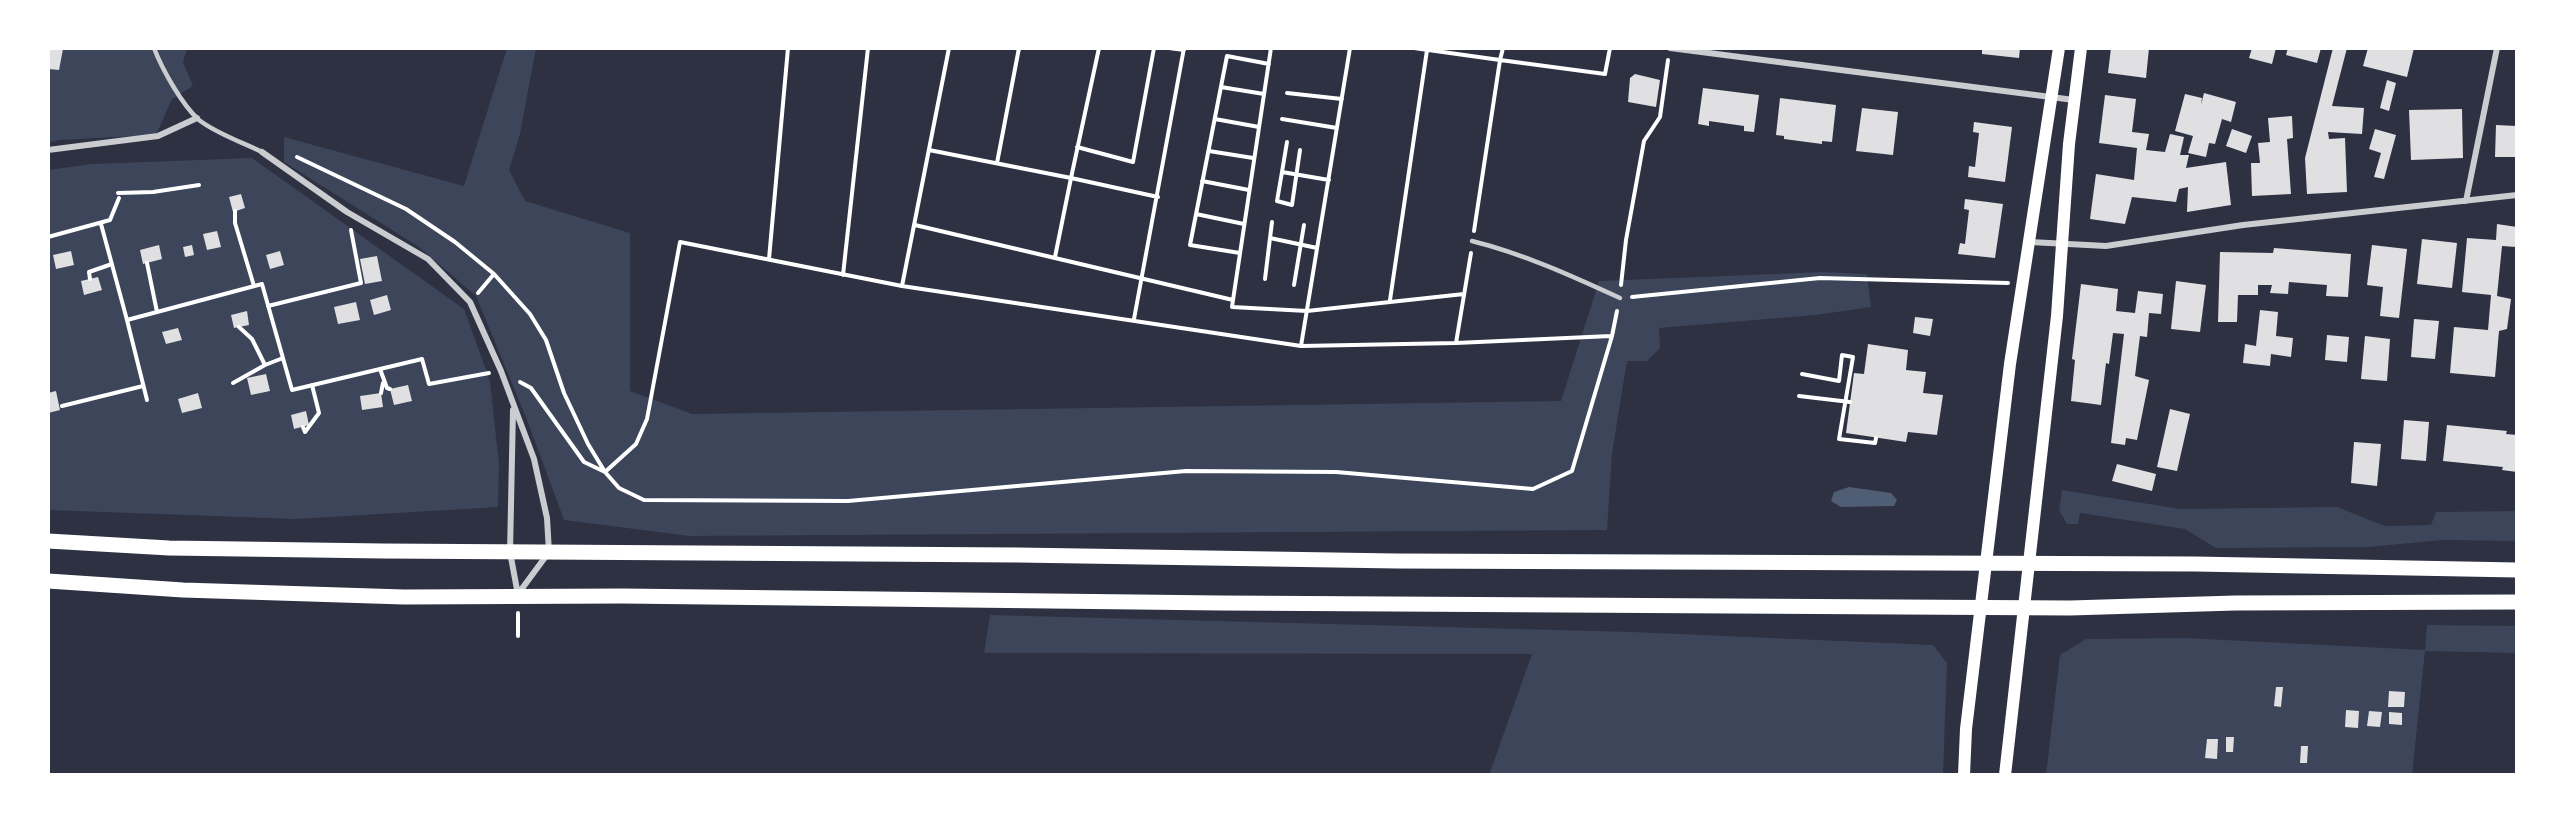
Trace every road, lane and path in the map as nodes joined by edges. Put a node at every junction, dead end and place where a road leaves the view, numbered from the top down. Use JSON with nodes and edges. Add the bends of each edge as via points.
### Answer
{"nodes":[{"id":1,"x":154,"y":48,"type":"edge"},
{"id":2,"x":788,"y":48,"type":"edge"},
{"id":3,"x":868,"y":48,"type":"edge"},
{"id":4,"x":949,"y":48,"type":"edge"},
{"id":5,"x":1019,"y":48,"type":"edge"},
{"id":6,"x":1099,"y":48,"type":"edge"},
{"id":7,"x":1154,"y":48,"type":"edge"},
{"id":8,"x":1169,"y":48,"type":"edge"},
{"id":9,"x":1271,"y":48,"type":"edge"},
{"id":10,"x":1350,"y":48,"type":"edge"},
{"id":11,"x":1414,"y":48,"type":"edge"},
{"id":12,"x":1503,"y":48,"type":"edge"},
{"id":13,"x":1610,"y":48,"type":"edge"},
{"id":14,"x":1670,"y":48,"type":"edge"},
{"id":15,"x":2059,"y":48,"type":"edge"},
{"id":16,"x":2081,"y":48,"type":"edge"},
{"id":17,"x":2497,"y":48,"type":"edge"},
{"id":18,"x":1184,"y":49,"type":"edge"},
{"id":19,"x":1427,"y":50,"type":"junction"},
{"id":20,"x":1500,"y":60,"type":"junction"},
{"id":21,"x":1269,"y":64,"type":"junction"},
{"id":22,"x":1221,"y":87,"type":"junction"},
{"id":23,"x":1287,"y":93,"type":"dead end"},
{"id":24,"x":1264,"y":94,"type":"junction"},
{"id":25,"x":2052,"y":97,"type":"junction"},
{"id":26,"x":1342,"y":99,"type":"junction"},
{"id":27,"x":2075,"y":100,"type":"junction"},
{"id":28,"x":197,"y":118,"type":"junction"},
{"id":29,"x":1215,"y":118,"type":"junction"},
{"id":30,"x":1282,"y":119,"type":"dead end"},
{"id":31,"x":1259,"y":127,"type":"junction"},
{"id":32,"x":1337,"y":128,"type":"junction"},
{"id":33,"x":1287,"y":142,"type":"dead end"},
{"id":34,"x":1077,"y":147,"type":"junction"},
{"id":35,"x":48,"y":150,"type":"edge"},
{"id":36,"x":929,"y":150,"type":"junction"},
{"id":37,"x":1300,"y":150,"type":"dead end"},
{"id":38,"x":1209,"y":151,"type":"junction"},
{"id":39,"x":262,"y":152,"type":"junction"},
{"id":40,"x":1253,"y":158,"type":"dead end"},
{"id":41,"x":997,"y":163,"type":"junction"},
{"id":42,"x":1282,"y":172,"type":"junction"},
{"id":43,"x":1298,"y":174,"type":"junction"},
{"id":44,"x":1071,"y":178,"type":"junction"},
{"id":45,"x":1329,"y":180,"type":"junction"},
{"id":46,"x":1202,"y":181,"type":"junction"},
{"id":47,"x":199,"y":185,"type":"dead end"},
{"id":48,"x":1249,"y":190,"type":"junction"},
{"id":49,"x":2517,"y":195,"type":"edge"},
{"id":50,"x":1158,"y":197,"type":"junction"},
{"id":51,"x":2466,"y":201,"type":"junction"},
{"id":52,"x":236,"y":211,"type":"dead end"},
{"id":53,"x":347,"y":212,"type":"junction"},
{"id":54,"x":1196,"y":214,"type":"junction"},
{"id":55,"x":1272,"y":222,"type":"dead end"},
{"id":56,"x":101,"y":224,"type":"junction"},
{"id":57,"x":1244,"y":224,"type":"junction"},
{"id":58,"x":915,"y":225,"type":"junction"},
{"id":59,"x":1304,"y":225,"type":"dead end"},
{"id":60,"x":48,"y":237,"type":"edge"},
{"id":61,"x":1270,"y":238,"type":"junction"},
{"id":62,"x":1472,"y":241,"type":"junction"},
{"id":63,"x":2030,"y":242,"type":"junction"},
{"id":64,"x":2061,"y":244,"type":"junction"},
{"id":65,"x":1301,"y":245,"type":"junction"},
{"id":66,"x":1317,"y":248,"type":"junction"},
{"id":67,"x":1240,"y":253,"type":"junction"},
{"id":68,"x":1055,"y":258,"type":"junction"},
{"id":69,"x":769,"y":259,"type":"junction"},
{"id":70,"x":147,"y":263,"type":"dead end"},
{"id":71,"x":112,"y":264,"type":"junction"},
{"id":72,"x":494,"y":274,"type":"junction"},
{"id":73,"x":843,"y":275,"type":"junction"},
{"id":74,"x":1142,"y":278,"type":"junction"},
{"id":75,"x":90,"y":279,"type":"dead end"},
{"id":76,"x":1265,"y":279,"type":"dead end"},
{"id":77,"x":2022,"y":283,"type":"junction"},
{"id":78,"x":1294,"y":285,"type":"dead end"},
{"id":79,"x":254,"y":286,"type":"junction"},
{"id":80,"x":902,"y":286,"type":"junction"},
{"id":81,"x":1464,"y":294,"type":"junction"},
{"id":82,"x":1620,"y":298,"type":"junction"},
{"id":83,"x":1233,"y":300,"type":"junction"},
{"id":84,"x":1390,"y":300,"type":"junction"},
{"id":85,"x":470,"y":302,"type":"junction"},
{"id":86,"x":268,"y":306,"type":"junction"},
{"id":87,"x":1307,"y":311,"type":"junction"},
{"id":88,"x":157,"y":312,"type":"junction"},
{"id":89,"x":127,"y":320,"type":"junction"},
{"id":90,"x":1134,"y":320,"type":"junction"},
{"id":91,"x":239,"y":327,"type":"dead end"},
{"id":92,"x":1612,"y":336,"type":"junction"},
{"id":93,"x":1456,"y":343,"type":"junction"},
{"id":94,"x":1301,"y":346,"type":"junction"},
{"id":95,"x":283,"y":358,"type":"junction"},
{"id":96,"x":265,"y":365,"type":"junction"},
{"id":97,"x":380,"y":369,"type":"junction"},
{"id":98,"x":501,"y":371,"type":"junction"},
{"id":99,"x":1802,"y":374,"type":"dead end"},
{"id":100,"x":383,"y":382,"type":"junction"},
{"id":101,"x":233,"y":383,"type":"dead end"},
{"id":102,"x":312,"y":385,"type":"junction"},
{"id":103,"x":143,"y":386,"type":"junction"},
{"id":104,"x":390,"y":389,"type":"dead end"},
{"id":105,"x":381,"y":393,"type":"dead end"},
{"id":106,"x":1799,"y":396,"type":"dead end"},
{"id":107,"x":147,"y":400,"type":"dead end"},
{"id":108,"x":1847,"y":402,"type":"junction"},
{"id":109,"x":62,"y":406,"type":"dead end"},
{"id":110,"x":513,"y":406,"type":"junction"},
{"id":111,"x":303,"y":427,"type":"dead end"},
{"id":112,"x":1876,"y":438,"type":"dead end"},
{"id":113,"x":605,"y":472,"type":"junction"},
{"id":114,"x":48,"y":541,"type":"edge"},
{"id":115,"x":510,"y":552,"type":"junction"},
{"id":116,"x":549,"y":552,"type":"junction"},
{"id":117,"x":2031,"y":563,"type":"junction"},
{"id":118,"x":1986,"y":564,"type":"junction"},
{"id":119,"x":2517,"y":570,"type":"edge"},
{"id":120,"x":48,"y":581,"type":"edge"},
{"id":121,"x":518,"y":595,"type":"junction"},
{"id":122,"x":2517,"y":602,"type":"edge"},
{"id":123,"x":1980,"y":607,"type":"junction"},
{"id":124,"x":2026,"y":607,"type":"junction"},
{"id":125,"x":1965,"y":775,"type":"edge"},
{"id":126,"x":2005,"y":775,"type":"edge"}],
"edges":[{"from":1,"to":28,"type":"lane"},
{"from":2,"to":69,"type":"path"},
{"from":3,"to":73,"type":"path"},
{"from":4,"to":36,"type":"path"},
{"from":5,"to":41,"type":"path"},
{"from":6,"to":34,"type":"path"},
{"from":7,"to":34,"type":"path","via":[[1133,162]]},
{"from":8,"to":18,"type":"path"},
{"from":9,"to":21,"type":"path"},
{"from":10,"to":26,"type":"path"},
{"from":11,"to":19,"type":"path"},
{"from":12,"to":20,"type":"path"},
{"from":13,"to":20,"type":"path","via":[[1605,74]]},
{"from":14,"to":25,"type":"street"},
{"from":14,"to":82,"type":"path","via":[[1660,117],[1644,141]]},
{"from":15,"to":25,"type":"main road"},
{"from":16,"to":27,"type":"main road"},
{"from":17,"to":51,"type":"street"},
{"from":18,"to":50,"type":"path"},
{"from":19,"to":20,"type":"path"},
{"from":19,"to":84,"type":"path"},
{"from":20,"to":62,"type":"path"},
{"from":21,"to":22,"type":"path","via":[[1227,56]]},
{"from":21,"to":24,"type":"path"},
{"from":22,"to":24,"type":"path"},
{"from":22,"to":29,"type":"path"},
{"from":23,"to":26,"type":"path"},
{"from":24,"to":31,"type":"path"},
{"from":25,"to":27,"type":"street"},
{"from":25,"to":63,"type":"main road"},
{"from":26,"to":32,"type":"path"},
{"from":27,"to":64,"type":"main road"},
{"from":28,"to":35,"type":"street","via":[[158,136]]},
{"from":28,"to":39,"type":"lane"},
{"from":29,"to":31,"type":"path"},
{"from":29,"to":38,"type":"path"},
{"from":30,"to":32,"type":"path"},
{"from":31,"to":48,"type":"path"},
{"from":32,"to":45,"type":"path"},
{"from":33,"to":42,"type":"path"},
{"from":34,"to":44,"type":"path"},
{"from":36,"to":41,"type":"path"},
{"from":36,"to":58,"type":"path"},
{"from":37,"to":43,"type":"path"},
{"from":38,"to":40,"type":"path"},
{"from":38,"to":46,"type":"path"},
{"from":39,"to":53,"type":"street"},
{"from":39,"to":72,"type":"path","via":[[280,149],[406,209]]},
{"from":41,"to":44,"type":"path"},
{"from":42,"to":43,"type":"path"},
{"from":42,"to":43,"type":"path","via":[[1277,201],[1292,205]]},
{"from":43,"to":45,"type":"path"},
{"from":44,"to":50,"type":"path"},
{"from":44,"to":68,"type":"path"},
{"from":45,"to":66,"type":"path"},
{"from":46,"to":48,"type":"path"},
{"from":46,"to":54,"type":"path"},
{"from":47,"to":56,"type":"path","via":[[119,195],[110,220]]},
{"from":48,"to":57,"type":"path"},
{"from":49,"to":51,"type":"street"},
{"from":50,"to":74,"type":"path"},
{"from":51,"to":64,"type":"street","via":[[2242,225],[2106,246]]},
{"from":52,"to":79,"type":"path","via":[[235,223]]},
{"from":53,"to":85,"type":"street","via":[[428,259]]},
{"from":53,"to":86,"type":"path","via":[[361,283]]},
{"from":54,"to":57,"type":"path"},
{"from":54,"to":67,"type":"path","via":[[1190,245]]},
{"from":55,"to":61,"type":"path"},
{"from":56,"to":60,"type":"path"},
{"from":56,"to":71,"type":"path"},
{"from":57,"to":67,"type":"path"},
{"from":58,"to":68,"type":"path"},
{"from":58,"to":80,"type":"path"},
{"from":59,"to":65,"type":"path"},
{"from":61,"to":65,"type":"path"},
{"from":61,"to":76,"type":"path"},
{"from":62,"to":81,"type":"path"},
{"from":62,"to":82,"type":"lane","via":[[1570,275]]},
{"from":63,"to":64,"type":"street"},
{"from":63,"to":77,"type":"main road"},
{"from":64,"to":117,"type":"main road"},
{"from":65,"to":66,"type":"path"},
{"from":65,"to":78,"type":"path"},
{"from":66,"to":87,"type":"path"},
{"from":67,"to":83,"type":"path"},
{"from":68,"to":74,"type":"path"},
{"from":69,"to":73,"type":"path"},
{"from":69,"to":113,"type":"path","via":[[680,242],[647,419],[636,444]]},
{"from":70,"to":88,"type":"path"},
{"from":71,"to":75,"type":"path","via":[[89,272]]},
{"from":71,"to":89,"type":"path"},
{"from":72,"to":85,"type":"path"},
{"from":72,"to":113,"type":"path","via":[[530,314],[546,340],[564,393]]},
{"from":73,"to":80,"type":"path"},
{"from":74,"to":83,"type":"path"},
{"from":74,"to":90,"type":"path"},
{"from":77,"to":82,"type":"path","via":[[1820,278]]},
{"from":77,"to":118,"type":"main road"},
{"from":79,"to":86,"type":"path","via":[[262,284]]},
{"from":79,"to":88,"type":"path"},
{"from":80,"to":90,"type":"path"},
{"from":81,"to":84,"type":"path"},
{"from":81,"to":93,"type":"path"},
{"from":82,"to":92,"type":"path"},
{"from":83,"to":87,"type":"path","via":[[1232,307]]},
{"from":84,"to":87,"type":"path"},
{"from":85,"to":98,"type":"street"},
{"from":86,"to":95,"type":"path"},
{"from":87,"to":94,"type":"path"},
{"from":88,"to":89,"type":"path"},
{"from":89,"to":103,"type":"path"},
{"from":90,"to":94,"type":"path"},
{"from":91,"to":96,"type":"path","via":[[252,339]]},
{"from":92,"to":93,"type":"path"},
{"from":92,"to":113,"type":"path","via":[[1572,471],[1533,489],[1336,472],[1186,471],[848,501],[644,501],[619,488]]},
{"from":93,"to":94,"type":"path"},
{"from":95,"to":96,"type":"path"},
{"from":95,"to":102,"type":"path","via":[[292,390]]},
{"from":96,"to":101,"type":"path"},
{"from":97,"to":98,"type":"path","via":[[422,358],[429,384]]},
{"from":97,"to":100,"type":"path"},
{"from":97,"to":102,"type":"path"},
{"from":98,"to":110,"type":"street"},
{"from":98,"to":113,"type":"path","via":[[531,388],[584,462]]},
{"from":99,"to":108,"type":"path","via":[[1839,381],[1842,355],[1853,357]]},
{"from":100,"to":104,"type":"path"},
{"from":100,"to":105,"type":"path"},
{"from":102,"to":111,"type":"path","via":[[319,413],[305,432]]},
{"from":103,"to":107,"type":"path"},
{"from":103,"to":109,"type":"path"},
{"from":106,"to":108,"type":"path"},
{"from":108,"to":112,"type":"path","via":[[1839,439],[1875,443]]},
{"from":110,"to":115,"type":"street"},
{"from":110,"to":116,"type":"street","via":[[534,459],[547,518]]},
{"from":114,"to":115,"type":"main road","via":[[169,548]]},
{"from":115,"to":116,"type":"main road"},
{"from":115,"to":121,"type":"street"},
{"from":116,"to":118,"type":"main road"},
{"from":116,"to":121,"type":"street"},
{"from":117,"to":118,"type":"main road"},
{"from":117,"to":119,"type":"main road"},
{"from":117,"to":124,"type":"main road"},
{"from":118,"to":123,"type":"main road"},
{"from":120,"to":121,"type":"main road","via":[[404,597]]},
{"from":121,"to":123,"type":"main road"},
{"from":122,"to":124,"type":"main road"},
{"from":123,"to":124,"type":"main road"},
{"from":123,"to":125,"type":"main road","via":[[1966,729]]},
{"from":124,"to":126,"type":"main road"}]}
